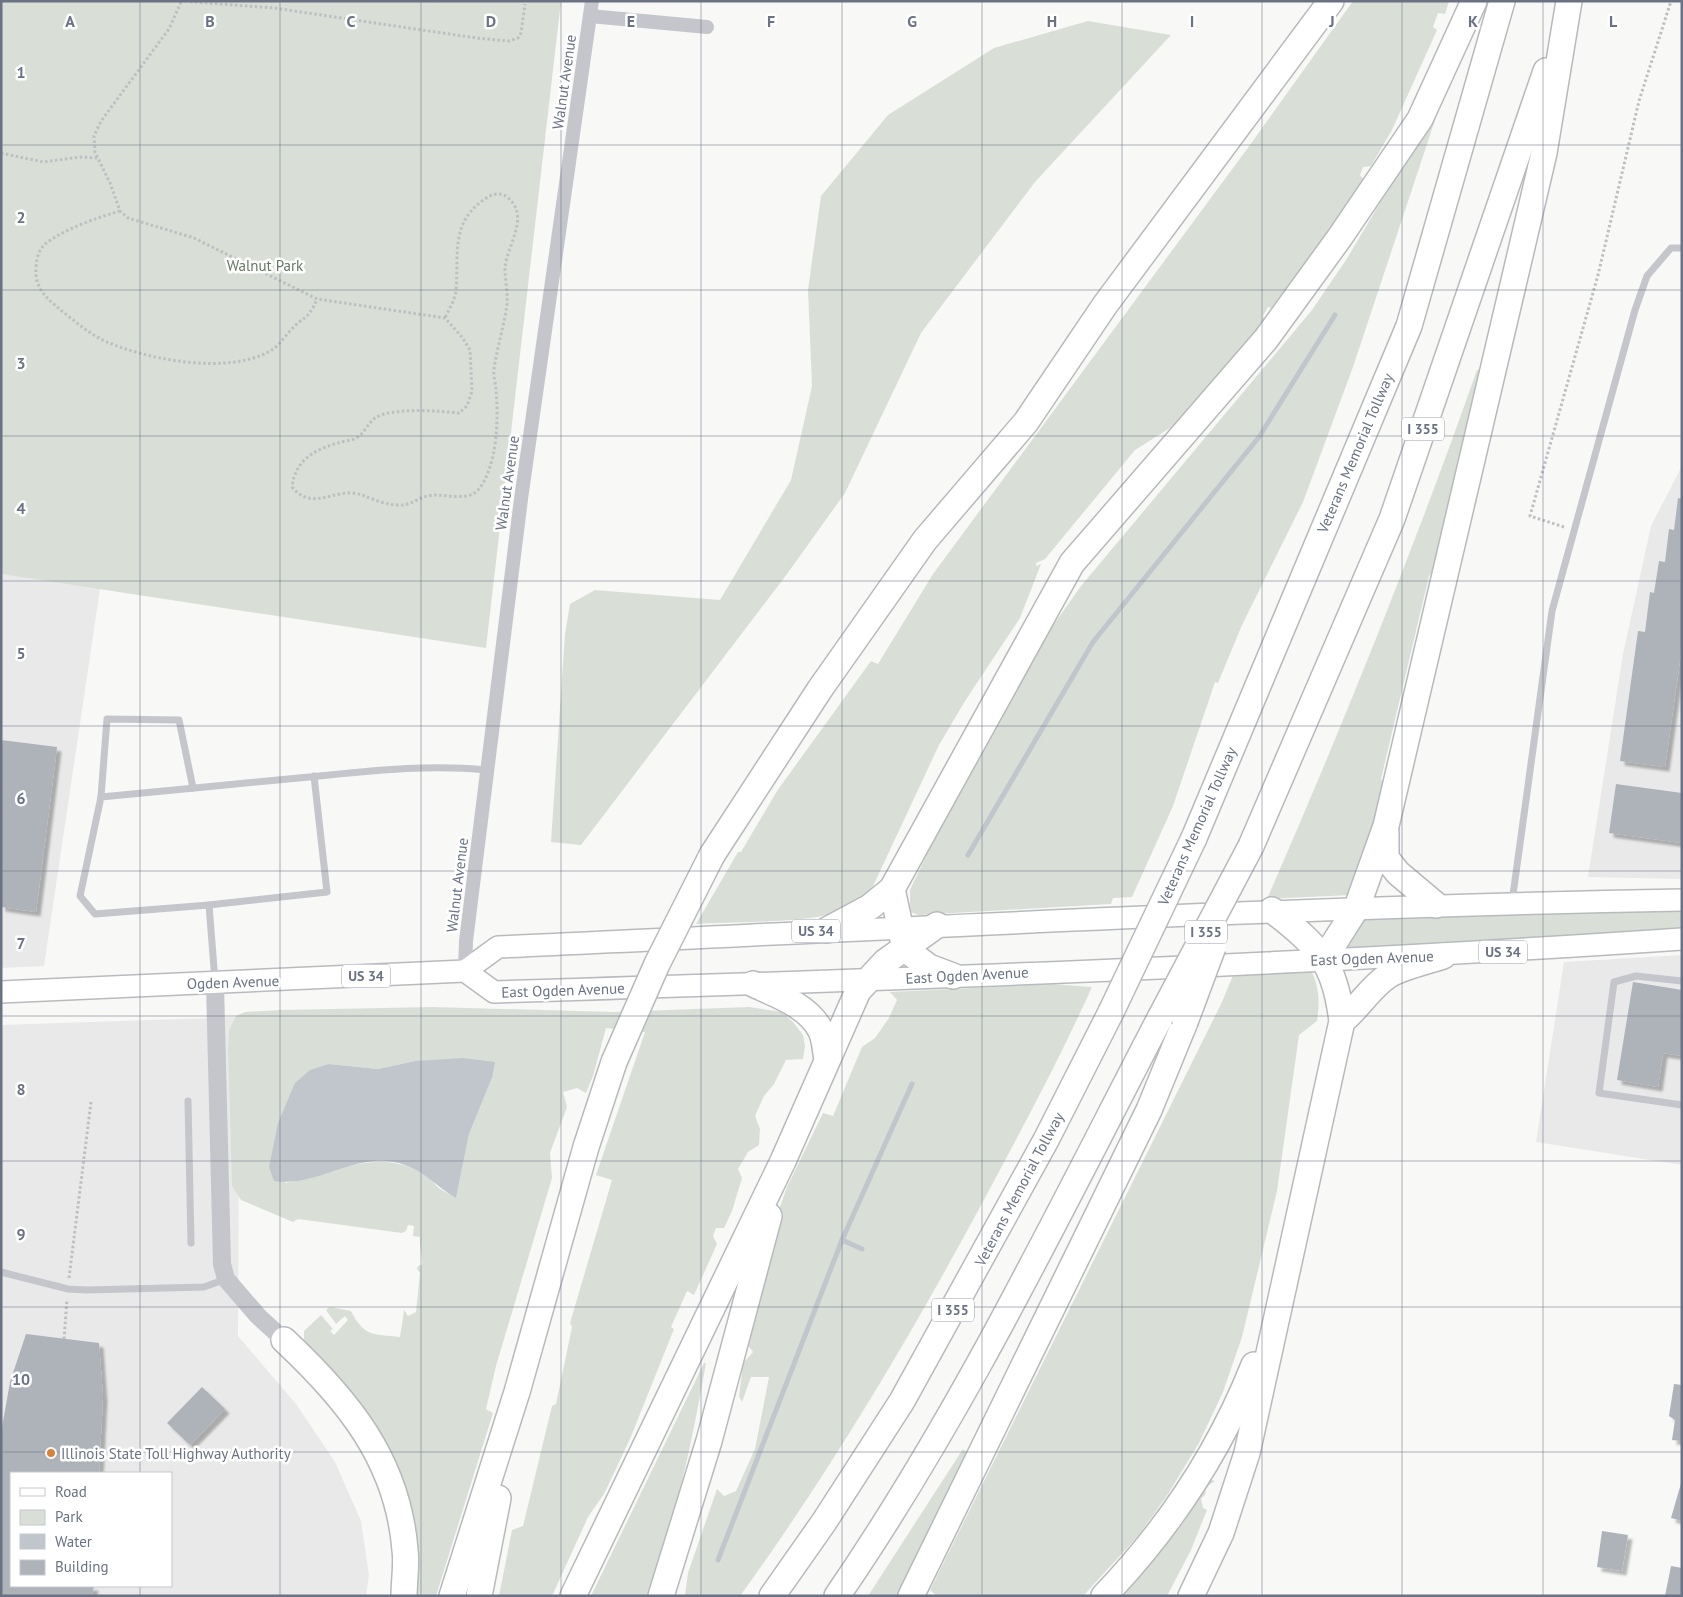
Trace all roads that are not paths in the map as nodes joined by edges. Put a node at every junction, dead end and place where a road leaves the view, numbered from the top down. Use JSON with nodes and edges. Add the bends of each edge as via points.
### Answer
{"nodes":[{"id":1,"x":592,"y":1,"type":"edge"},
{"id":2,"x":1330,"y":1,"type":"edge"},
{"id":3,"x":1474,"y":1,"type":"edge"},
{"id":4,"x":1502,"y":1,"type":"edge"},
{"id":5,"x":1568,"y":1,"type":"edge"},
{"id":6,"x":590,"y":16,"type":"junction"},
{"id":7,"x":707,"y":27,"type":"dead end"},
{"id":8,"x":1682,"y":248,"type":"edge"},
{"id":9,"x":487,"y":770,"type":"junction"},
{"id":10,"x":314,"y":776,"type":"junction"},
{"id":11,"x":193,"y":788,"type":"junction"},
{"id":12,"x":101,"y":797,"type":"junction"},
{"id":13,"x":1386,"y":826,"type":"junction"},
{"id":14,"x":1251,"y":846,"type":"junction"},
{"id":15,"x":892,"y":889,"type":"junction"},
{"id":16,"x":1682,"y":900,"type":"edge"},
{"id":17,"x":1512,"y":902,"type":"junction"},
{"id":18,"x":209,"y":905,"type":"junction"},
{"id":19,"x":1436,"y":905,"type":"junction"},
{"id":20,"x":1357,"y":907,"type":"junction"},
{"id":21,"x":1272,"y":910,"type":"junction"},
{"id":22,"x":937,"y":925,"type":"joint"},
{"id":23,"x":827,"y":930,"type":"junction"},
{"id":24,"x":902,"y":938,"type":"junction"},
{"id":25,"x":1682,"y":939,"type":"edge"},
{"id":26,"x":1443,"y":956,"type":"junction"},
{"id":27,"x":1324,"y":959,"type":"junction"},
{"id":28,"x":465,"y":970,"type":"junction"},
{"id":29,"x":953,"y":976,"type":"junction"},
{"id":30,"x":866,"y":980,"type":"junction"},
{"id":31,"x":1682,"y":981,"type":"edge"},
{"id":32,"x":215,"y":984,"type":"junction"},
{"id":33,"x":753,"y":984,"type":"junction"},
{"id":34,"x":1,"y":992,"type":"edge"},
{"id":35,"x":1342,"y":1021,"type":"junction"},
{"id":36,"x":827,"y":1058,"type":"junction"},
{"id":37,"x":188,"y":1101,"type":"dead end"},
{"id":38,"x":1682,"y":1105,"type":"edge"},
{"id":39,"x":783,"y":1161,"type":"junction"},
{"id":40,"x":191,"y":1243,"type":"dead end"},
{"id":41,"x":1,"y":1272,"type":"edge"},
{"id":42,"x":226,"y":1279,"type":"junction"},
{"id":43,"x":1280,"y":1300,"type":"junction"},
{"id":44,"x":284,"y":1340,"type":"joint"},
{"id":45,"x":517,"y":1392,"type":"junction"},
{"id":46,"x":404,"y":1596,"type":"edge"},
{"id":47,"x":452,"y":1596,"type":"edge"},
{"id":48,"x":479,"y":1596,"type":"edge"},
{"id":49,"x":574,"y":1596,"type":"edge"},
{"id":50,"x":661,"y":1596,"type":"edge"},
{"id":51,"x":772,"y":1596,"type":"edge"},
{"id":52,"x":837,"y":1596,"type":"edge"},
{"id":53,"x":911,"y":1596,"type":"edge"},
{"id":54,"x":1104,"y":1596,"type":"edge"},
{"id":55,"x":1191,"y":1596,"type":"edge"}],
"edges":[{"from":1,"to":6,"type":"street","name":"Walnut Avenue"},
{"from":2,"to":45,"type":"highway","bridge":true,"via":[[1105,305],[1026,422],[925,540],[820,689],[712,855],[657,964],[614,1062]]},
{"from":3,"to":15,"type":"highway","via":[[1420,119],[1340,237],[1266,339],[1072,563]]},
{"from":4,"to":51,"type":"highway","name":"Veterans Memorial Tollway","number":"I 355","bridge":true,"via":[[1409,326],[1194,838],[1042,1149],[902,1400]]},
{"from":5,"to":13,"type":"highway","via":[[1544,153]]},
{"from":5,"to":14,"type":"highway","number":"I 355","via":[[1392,519]]},
{"from":6,"to":7,"type":"street"},
{"from":6,"to":9,"type":"street","name":"Walnut Avenue","via":[[521,499]]},
{"from":8,"to":17,"type":"lane","via":[[1671,248],[1647,276],[1552,611]]},
{"from":9,"to":10,"type":"lane","via":[[447,766]]},
{"from":9,"to":28,"type":"street","name":"Walnut Avenue"},
{"from":10,"to":11,"type":"lane"},
{"from":10,"to":18,"type":"lane","via":[[326,892]]},
{"from":11,"to":12,"type":"lane"},
{"from":11,"to":12,"type":"lane","via":[[179,720],[107,719]]},
{"from":12,"to":18,"type":"lane","via":[[80,896],[95,914]]},
{"from":13,"to":19,"type":"highway","via":[[1386,858],[1398,873]]},
{"from":13,"to":20,"type":"highway"},
{"from":14,"to":52,"type":"highway","number":"I 355","bridge":true,"via":[[945,1426],[881,1532]]},
{"from":14,"to":53,"type":"highway","bridge":true,"via":[[1145,1119]]},
{"from":15,"to":23,"type":"highway","via":[[864,911]]},
{"from":15,"to":24,"type":"highway"},
{"from":16,"to":17,"type":"main road"},
{"from":17,"to":19,"type":"main road"},
{"from":18,"to":32,"type":"lane"},
{"from":19,"to":20,"type":"main road"},
{"from":20,"to":21,"type":"main road"},
{"from":20,"to":27,"type":"highway"},
{"from":21,"to":22,"type":"main road"},
{"from":21,"to":27,"type":"highway","via":[[1309,939]]},
{"from":22,"to":24,"type":"highway"},
{"from":23,"to":24,"type":"main road","number":"US 34"},
{"from":23,"to":28,"type":"main road","number":"US 34","via":[[498,947]]},
{"from":24,"to":29,"type":"highway","via":[[929,967]]},
{"from":24,"to":30,"type":"highway","via":[[885,962]]},
{"from":25,"to":26,"type":"main road","name":"East Ogden Avenue","number":"US 34"},
{"from":26,"to":27,"type":"main road","name":"East Ogden Avenue","number":"US 34"},
{"from":26,"to":35,"type":"highway","via":[[1389,975]]},
{"from":27,"to":29,"type":"main road","name":"East Ogden Avenue","number":"US 34"},
{"from":27,"to":35,"type":"highway","via":[[1338,994]]},
{"from":28,"to":32,"type":"main road","name":"Ogden Avenue","number":"US 34"},
{"from":28,"to":33,"type":"main road","name":"East Ogden Avenue","number":"US 34","via":[[494,992]]},
{"from":29,"to":30,"type":"main road","name":"East Ogden Avenue","number":"US 34"},
{"from":30,"to":33,"type":"main road","name":"East Ogden Avenue","number":"US 34"},
{"from":30,"to":36,"type":"highway"},
{"from":31,"to":38,"type":"lane","via":[[1636,976],[1614,982],[1599,1093]]},
{"from":32,"to":34,"type":"main road","name":"Ogden Avenue","number":"US 34"},
{"from":32,"to":42,"type":"street","via":[[220,1242]]},
{"from":33,"to":36,"type":"highway","via":[[788,999],[806,1013],[821,1031]]},
{"from":35,"to":43,"type":"highway"},
{"from":36,"to":39,"type":"highway"},
{"from":37,"to":40,"type":"lane"},
{"from":39,"to":49,"type":"highway"},
{"from":39,"to":50,"type":"highway","via":[[709,1441]]},
{"from":41,"to":42,"type":"lane","via":[[68,1289],[204,1287]]},
{"from":42,"to":44,"type":"street"},
{"from":43,"to":54,"type":"highway","via":[[1240,1401],[1217,1447],[1161,1531]]},
{"from":43,"to":55,"type":"highway","via":[[1247,1453],[1220,1533]]},
{"from":44,"to":46,"type":"highway","via":[[324,1377],[357,1419],[380,1458],[399,1506],[406,1551]]},
{"from":45,"to":47,"type":"highway"},
{"from":45,"to":48,"type":"highway"}]}
